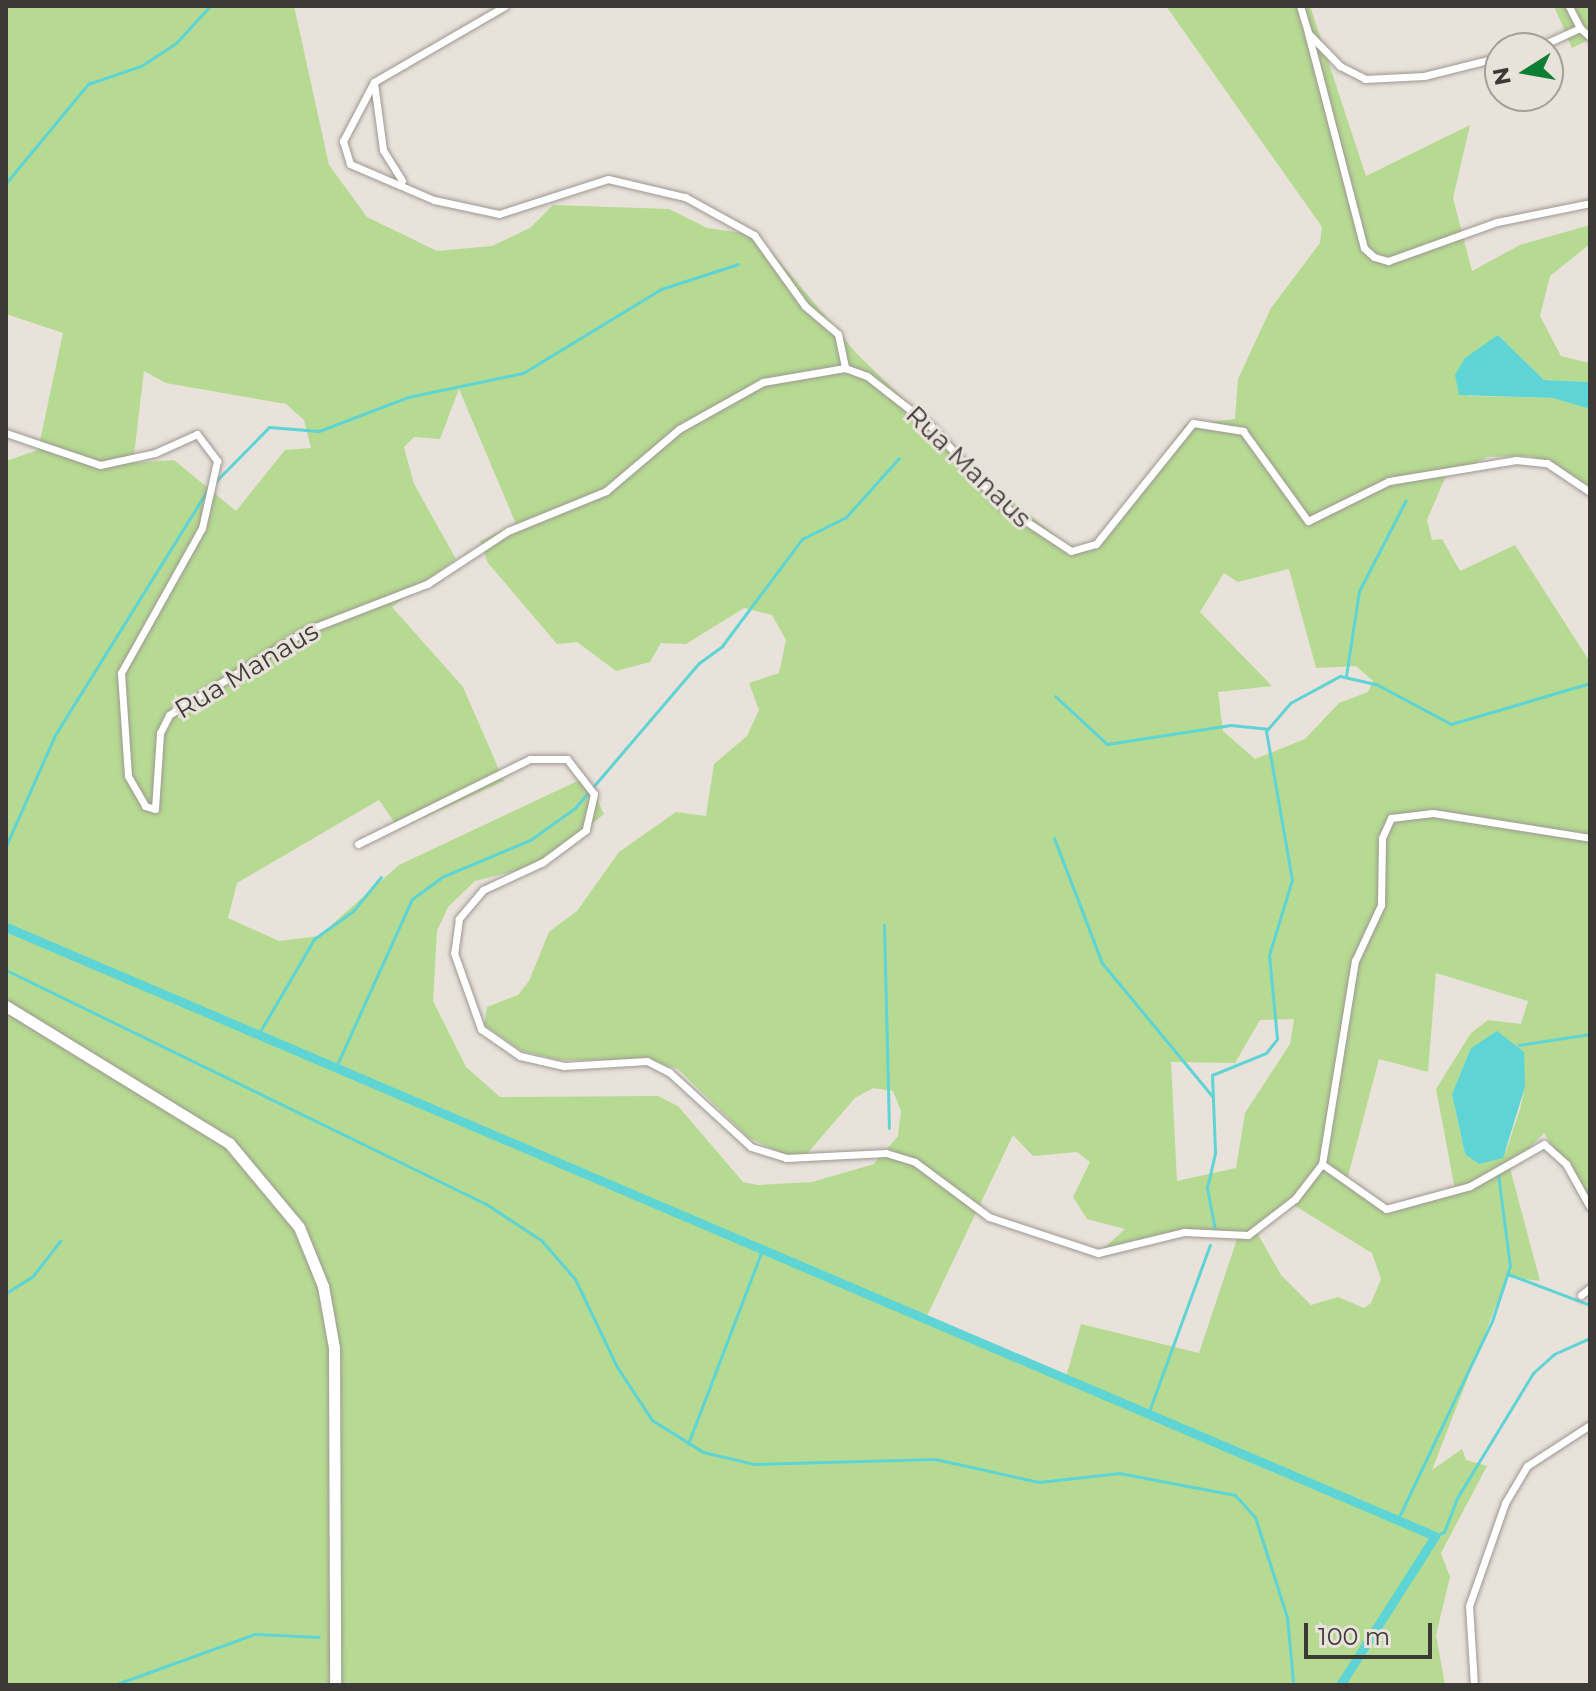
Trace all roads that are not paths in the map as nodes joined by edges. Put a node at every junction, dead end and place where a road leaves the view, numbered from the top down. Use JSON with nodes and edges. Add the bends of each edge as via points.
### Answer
{"nodes":[{"id":1,"x":505,"y":6,"type":"edge"},
{"id":2,"x":1300,"y":6,"type":"edge"},
{"id":3,"x":1569,"y":6,"type":"edge"},
{"id":4,"x":1580,"y":28,"type":"junction"},
{"id":5,"x":1308,"y":33,"type":"junction"},
{"id":6,"x":1564,"y":35,"type":"edge"},
{"id":7,"x":1590,"y":37,"type":"edge"},
{"id":8,"x":1484,"y":61,"type":"edge"},
{"id":9,"x":374,"y":82,"type":"junction"},
{"id":10,"x":403,"y":182,"type":"junction"},
{"id":11,"x":1590,"y":203,"type":"edge"},
{"id":12,"x":845,"y":368,"type":"junction"},
{"id":13,"x":6,"y":433,"type":"edge"},
{"id":14,"x":1590,"y":492,"type":"edge"},
{"id":15,"x":1590,"y":838,"type":"edge"},
{"id":16,"x":358,"y":844,"type":"dead end"},
{"id":17,"x":6,"y":1006,"type":"edge"},
{"id":18,"x":1322,"y":1164,"type":"junction"},
{"id":19,"x":1590,"y":1207,"type":"edge"},
{"id":20,"x":1590,"y":1288,"type":"edge"},
{"id":21,"x":1581,"y":1295,"type":"dead end"},
{"id":22,"x":1590,"y":1425,"type":"edge"},
{"id":23,"x":335,"y":1685,"type":"edge"},
{"id":24,"x":1474,"y":1685,"type":"edge"}],
"edges":[{"from":1,"to":9,"type":"street"},
{"from":2,"to":5,"type":"street"},
{"from":3,"to":4,"type":"street"},
{"from":4,"to":6,"type":"street"},
{"from":4,"to":7,"type":"street"},
{"from":5,"to":8,"type":"street","via":[[1340,66],[1365,79],[1424,76]]},
{"from":5,"to":11,"type":"street","via":[[1364,248],[1374,257],[1388,261],[1486,225]]},
{"from":9,"to":10,"type":"street","via":[[383,150]]},
{"from":9,"to":10,"type":"street","via":[[343,141],[344,157],[357,169]]},
{"from":10,"to":12,"type":"street","via":[[434,200],[499,214],[608,179],[685,197],[754,235],[805,306],[838,334]]},
{"from":12,"to":13,"type":"street","name":"Rua Manaus","via":[[730,395],[593,498],[527,522],[427,584],[305,631],[224,679],[169,715],[160,733],[155,809],[145,806],[128,776],[121,673],[202,528],[217,461],[197,434],[100,465]]},
{"from":12,"to":14,"type":"street","name":"Rua Manaus","via":[[867,376],[931,426],[1000,504],[1071,551],[1096,544],[1193,423],[1243,431],[1308,521],[1389,481],[1516,460],[1547,463]]},
{"from":15,"to":18,"type":"street","via":[[1433,813],[1391,818],[1382,838],[1381,905],[1355,961]]},
{"from":16,"to":18,"type":"street","via":[[530,759],[567,759],[594,794],[595,813],[586,830],[543,862],[469,904],[454,953],[463,991],[481,1029],[520,1056],[564,1066],[647,1061],[669,1072],[751,1147],[786,1158],[886,1153],[915,1162],[989,1217],[1098,1253],[1184,1232],[1248,1235],[1295,1199]]},
{"from":17,"to":23,"type":"main road","via":[[215,1133],[261,1174],[299,1227],[323,1286],[334,1348]]},
{"from":18,"to":19,"type":"street","via":[[1386,1209],[1470,1186],[1544,1144]]},
{"from":20,"to":21,"type":"street"},
{"from":22,"to":24,"type":"street","via":[[1527,1466],[1499,1515],[1469,1606]]}]}
